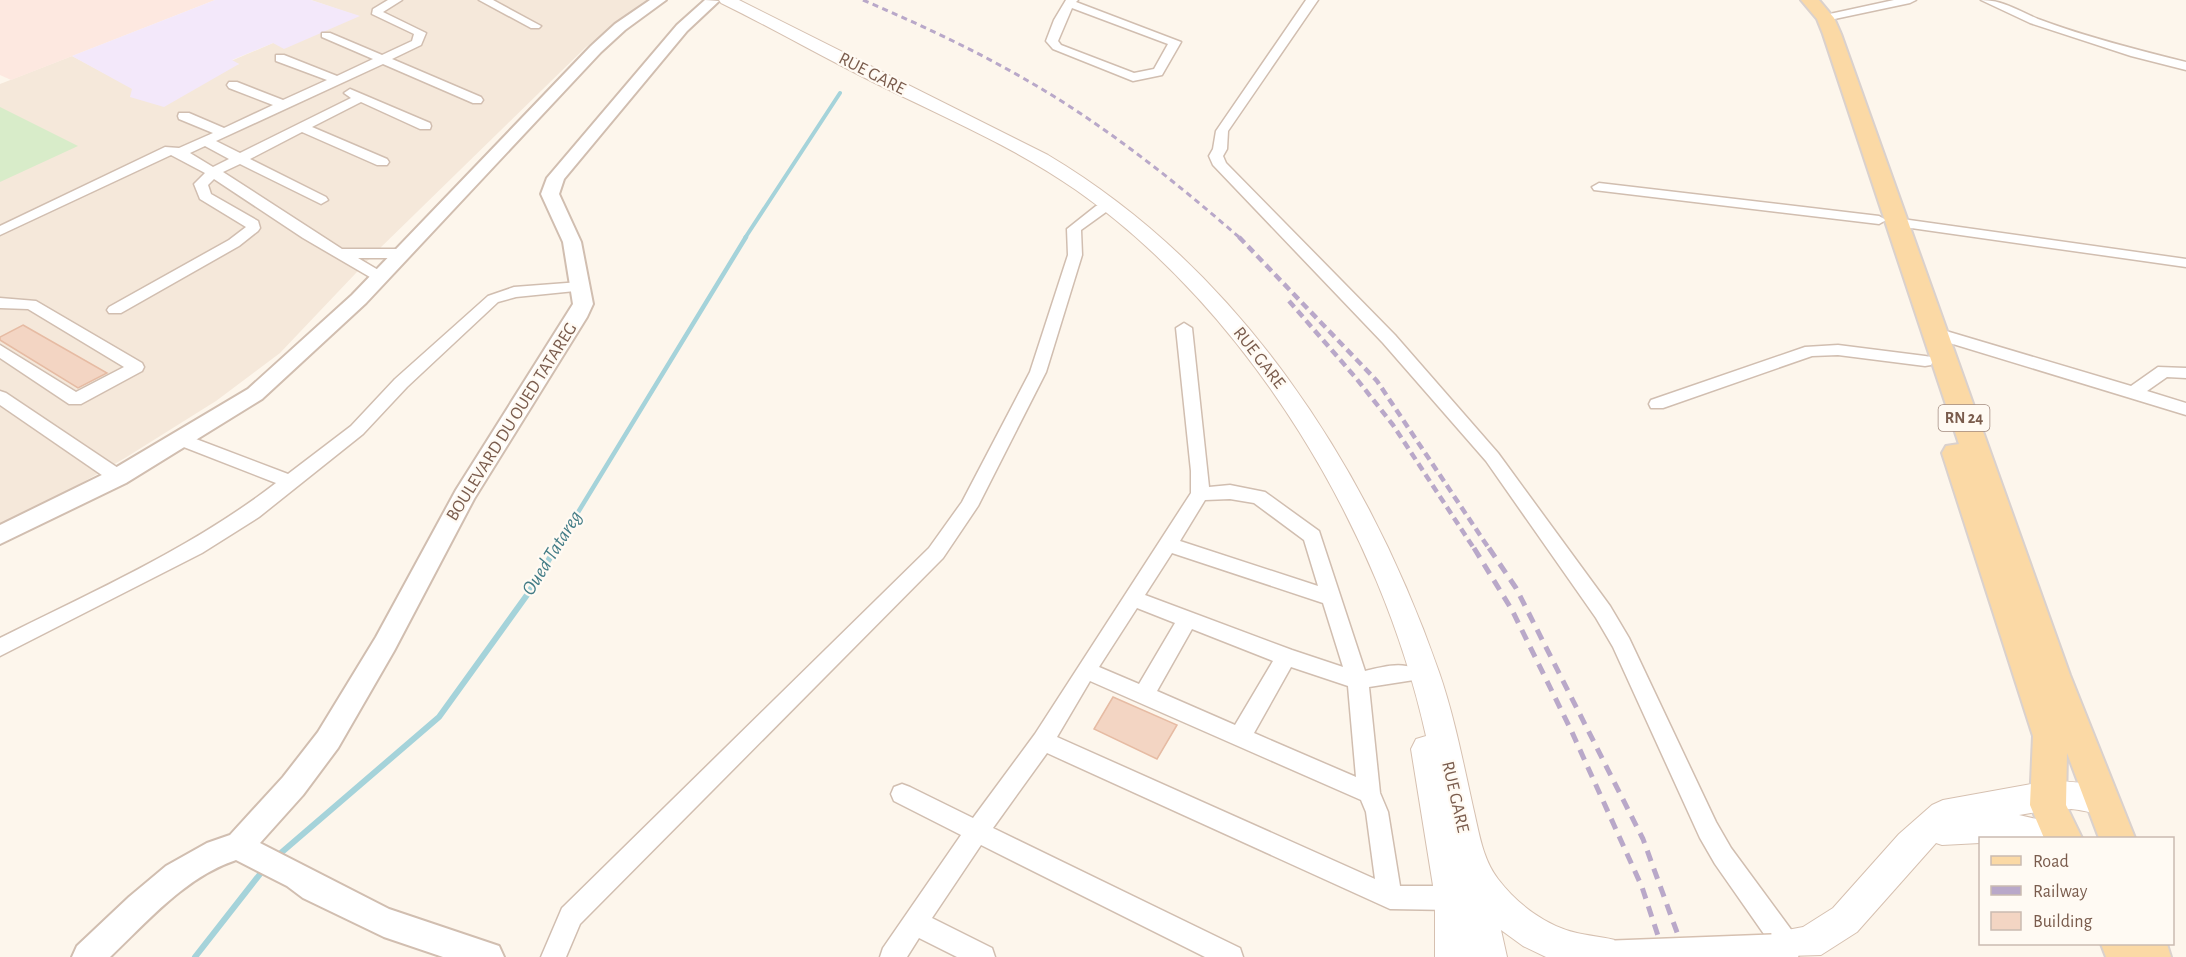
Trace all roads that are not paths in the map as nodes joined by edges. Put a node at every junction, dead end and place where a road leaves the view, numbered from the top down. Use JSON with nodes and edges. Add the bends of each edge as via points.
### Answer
{"nodes":[{"id":1,"x":396,"y":0,"type":"edge"},
{"id":2,"x":484,"y":0,"type":"edge"},
{"id":3,"x":659,"y":0,"type":"edge"},
{"id":4,"x":669,"y":0,"type":"edge"},
{"id":5,"x":1312,"y":0,"type":"edge"},
{"id":6,"x":1787,"y":0,"type":"edge"},
{"id":7,"x":1910,"y":0,"type":"edge"},
{"id":8,"x":1987,"y":0,"type":"edge"},
{"id":9,"x":1070,"y":1,"type":"edge"},
{"id":10,"x":720,"y":2,"type":"edge"},
{"id":11,"x":1817,"y":9,"type":"edge"},
{"id":12,"x":637,"y":16,"type":"junction"},
{"id":13,"x":535,"y":26,"type":"dead end"},
{"id":14,"x":326,"y":35,"type":"dead end"},
{"id":15,"x":279,"y":58,"type":"dead end"},
{"id":16,"x":382,"y":60,"type":"junction"},
{"id":17,"x":2186,"y":66,"type":"edge"},
{"id":18,"x":333,"y":82,"type":"junction"},
{"id":19,"x":232,"y":85,"type":"dead end"},
{"id":20,"x":360,"y":98,"type":"junction"},
{"id":21,"x":477,"y":100,"type":"dead end"},
{"id":22,"x":284,"y":105,"type":"junction"},
{"id":23,"x":184,"y":116,"type":"dead end"},
{"id":24,"x":425,"y":126,"type":"dead end"},
{"id":25,"x":302,"y":127,"type":"junction"},
{"id":26,"x":223,"y":132,"type":"junction"},
{"id":27,"x":205,"y":141,"type":"junction"},
{"id":28,"x":180,"y":153,"type":"junction"},
{"id":29,"x":238,"y":158,"type":"junction"},
{"id":30,"x":382,"y":162,"type":"dead end"},
{"id":31,"x":213,"y":172,"type":"junction"},
{"id":32,"x":123,"y":185,"type":"dead end"},
{"id":33,"x":1599,"y":187,"type":"dead end"},
{"id":34,"x":321,"y":200,"type":"dead end"},
{"id":35,"x":1101,"y":209,"type":"junction"},
{"id":36,"x":1887,"y":221,"type":"junction"},
{"id":37,"x":0,"y":231,"type":"edge"},
{"id":38,"x":0,"y":242,"type":"edge"},
{"id":39,"x":404,"y":252,"type":"junction"},
{"id":40,"x":340,"y":253,"type":"junction"},
{"id":41,"x":2186,"y":263,"type":"edge"},
{"id":42,"x":380,"y":277,"type":"junction"},
{"id":43,"x":580,"y":287,"type":"junction"},
{"id":44,"x":0,"y":303,"type":"edge"},
{"id":45,"x":115,"y":310,"type":"dead end"},
{"id":46,"x":1184,"y":328,"type":"dead end"},
{"id":47,"x":1936,"y":333,"type":"junction"},
{"id":48,"x":0,"y":350,"type":"edge"},
{"id":49,"x":1925,"y":361,"type":"junction"},
{"id":50,"x":2186,"y":373,"type":"edge"},
{"id":51,"x":2133,"y":393,"type":"junction"},
{"id":52,"x":0,"y":397,"type":"edge"},
{"id":53,"x":1657,"y":404,"type":"dead end"},
{"id":54,"x":2186,"y":408,"type":"edge"},
{"id":55,"x":182,"y":440,"type":"junction"},
{"id":56,"x":118,"y":477,"type":"junction"},
{"id":57,"x":291,"y":482,"type":"junction"},
{"id":58,"x":1200,"y":494,"type":"junction"},
{"id":59,"x":0,"y":535,"type":"edge"},
{"id":60,"x":1168,"y":544,"type":"junction"},
{"id":61,"x":1133,"y":598,"type":"junction"},
{"id":62,"x":1331,"y":598,"type":"junction"},
{"id":63,"x":1187,"y":620,"type":"junction"},
{"id":64,"x":0,"y":648,"type":"edge"},
{"id":65,"x":1286,"y":657,"type":"junction"},
{"id":66,"x":1086,"y":670,"type":"junction"},
{"id":67,"x":1407,"y":674,"type":"junction"},
{"id":68,"x":1358,"y":681,"type":"junction"},
{"id":69,"x":1144,"y":695,"type":"junction"},
{"id":70,"x":1241,"y":735,"type":"junction"},
{"id":71,"x":1043,"y":741,"type":"junction"},
{"id":72,"x":1370,"y":793,"type":"junction"},
{"id":73,"x":902,"y":794,"type":"dead end"},
{"id":74,"x":2048,"y":795,"type":"junction"},
{"id":75,"x":2102,"y":801,"type":"junction"},
{"id":76,"x":977,"y":831,"type":"junction"},
{"id":77,"x":1926,"y":831,"type":"junction"},
{"id":78,"x":2056,"y":837,"type":"edge"},
{"id":79,"x":2062,"y":837,"type":"edge"},
{"id":80,"x":2117,"y":837,"type":"edge"},
{"id":81,"x":249,"y":852,"type":"junction"},
{"id":82,"x":1470,"y":867,"type":"junction"},
{"id":83,"x":1390,"y":897,"type":"junction"},
{"id":84,"x":1452,"y":898,"type":"junction"},
{"id":85,"x":916,"y":923,"type":"junction"},
{"id":86,"x":1781,"y":949,"type":"junction"},
{"id":87,"x":1589,"y":955,"type":"edge"},
{"id":88,"x":88,"y":957,"type":"edge"},
{"id":89,"x":488,"y":957,"type":"edge"},
{"id":90,"x":553,"y":957,"type":"edge"},
{"id":91,"x":892,"y":957,"type":"edge"},
{"id":92,"x":983,"y":957,"type":"edge"},
{"id":93,"x":1231,"y":957,"type":"edge"},
{"id":94,"x":1453,"y":957,"type":"edge"},
{"id":95,"x":1489,"y":957,"type":"edge"}],
"edges":[{"from":1,"to":16,"type":"street","via":[[381,7],[378,14],[415,29],[420,38]]},
{"from":2,"to":13,"type":"street"},
{"from":3,"to":12,"type":"street"},
{"from":4,"to":12,"type":"street"},
{"from":5,"to":86,"type":"street","via":[[1222,131],[1216,156],[1220,165],[1389,339],[1492,457],[1603,612],[1630,660],[1708,830]]},
{"from":6,"to":36,"type":"main road","number":"RN 24","via":[[1815,26]]},
{"from":7,"to":11,"type":"street"},
{"from":8,"to":17,"type":"street","via":[[2034,21]]},
{"from":9,"to":9,"type":"street","via":[[1175,42],[1158,72],[1133,77],[1057,47],[1052,41]]},
{"from":10,"to":35,"type":"main road","name":"RUE GARE","via":[[1044,169]]},
{"from":10,"to":43,"type":"street","name":"BOULEVARD DU OUED TATAREG","via":[[682,28],[552,186],[550,194],[572,242]]},
{"from":10,"to":82,"type":"main road","name":"RUE GARE","via":[[1015,145],[1082,185],[1175,262],[1242,334],[1327,454],[1363,521],[1390,584],[1424,672]]},
{"from":11,"to":36,"type":"main road","number":"RN 24"},
{"from":12,"to":39,"type":"street","via":[[575,70]]},
{"from":14,"to":16,"type":"street"},
{"from":15,"to":18,"type":"street"},
{"from":16,"to":18,"type":"street"},
{"from":16,"to":21,"type":"street"},
{"from":18,"to":20,"type":"street"},
{"from":18,"to":22,"type":"street"},
{"from":19,"to":22,"type":"street"},
{"from":20,"to":24,"type":"street"},
{"from":20,"to":25,"type":"street"},
{"from":22,"to":26,"type":"street"},
{"from":23,"to":26,"type":"street"},
{"from":25,"to":29,"type":"street"},
{"from":25,"to":30,"type":"street"},
{"from":26,"to":27,"type":"street"},
{"from":27,"to":28,"type":"street"},
{"from":27,"to":29,"type":"street"},
{"from":28,"to":31,"type":"street"},
{"from":28,"to":37,"type":"street","via":[[170,150]]},
{"from":29,"to":31,"type":"street"},
{"from":29,"to":34,"type":"street"},
{"from":31,"to":40,"type":"street"},
{"from":31,"to":45,"type":"street","via":[[201,184],[205,196],[253,224],[250,232]]},
{"from":32,"to":38,"type":"street"},
{"from":33,"to":36,"type":"street"},
{"from":35,"to":67,"type":"main road","name":"RUE GARE","via":[[1165,265],[1225,330],[1283,407],[1348,523],[1377,586]]},
{"from":35,"to":90,"type":"street","via":[[1074,229],[1075,255],[1038,372],[969,506],[936,553],[571,916]]},
{"from":36,"to":41,"type":"street"},
{"from":36,"to":47,"type":"main road","number":"RN 24"},
{"from":36,"to":49,"type":"main road","number":"RN 24"},
{"from":39,"to":40,"type":"street"},
{"from":39,"to":42,"type":"street"},
{"from":40,"to":42,"type":"street"},
{"from":42,"to":55,"type":"street","via":[[255,394]]},
{"from":43,"to":57,"type":"street","via":[[514,292],[487,303],[357,430]]},
{"from":43,"to":81,"type":"street","name":"BOULEVARD DU OUED TATAREG","via":[[583,304],[577,317],[464,496],[385,644],[328,740]]},
{"from":44,"to":48,"type":"street","via":[[31,304],[136,367],[75,400]]},
{"from":46,"to":58,"type":"street"},
{"from":47,"to":51,"type":"street"},
{"from":47,"to":75,"type":"main road","number":"RN 24"},
{"from":49,"to":53,"type":"street","via":[[1838,350],[1811,351]]},
{"from":49,"to":74,"type":"main road","number":"RN 24","via":[[2050,736]]},
{"from":50,"to":51,"type":"street","via":[[2163,371]]},
{"from":51,"to":54,"type":"street"},
{"from":52,"to":56,"type":"street"},
{"from":55,"to":56,"type":"street"},
{"from":55,"to":57,"type":"street"},
{"from":56,"to":59,"type":"street"},
{"from":57,"to":64,"type":"street","via":[[195,548]]},
{"from":58,"to":60,"type":"street"},
{"from":58,"to":62,"type":"street","via":[[1230,492],[1259,497],[1295,522],[1312,536]]},
{"from":60,"to":61,"type":"street"},
{"from":60,"to":62,"type":"street"},
{"from":61,"to":63,"type":"street"},
{"from":61,"to":66,"type":"street"},
{"from":62,"to":68,"type":"street"},
{"from":63,"to":65,"type":"street"},
{"from":63,"to":69,"type":"street"},
{"from":65,"to":68,"type":"street"},
{"from":65,"to":70,"type":"street"},
{"from":66,"to":69,"type":"street"},
{"from":66,"to":71,"type":"street"},
{"from":67,"to":68,"type":"street"},
{"from":67,"to":84,"type":"main road","name":"RUE GARE","via":[[1432,772]]},
{"from":68,"to":72,"type":"street"},
{"from":69,"to":70,"type":"street"},
{"from":70,"to":72,"type":"street"},
{"from":71,"to":76,"type":"street"},
{"from":71,"to":83,"type":"street"},
{"from":72,"to":83,"type":"street","via":[[1377,813]]},
{"from":73,"to":76,"type":"street"},
{"from":74,"to":75,"type":"main road"},
{"from":74,"to":77,"type":"main road","via":[[1948,813]]},
{"from":74,"to":79,"type":"main road","number":"RN 24","via":[[2051,816]]},
{"from":75,"to":80,"type":"main road","number":"RN 24"},
{"from":76,"to":85,"type":"street"},
{"from":76,"to":93,"type":"street"},
{"from":77,"to":78,"type":"main road","via":[[1999,827]]},
{"from":77,"to":86,"type":"main road","via":[[1845,920],[1809,943]]},
{"from":81,"to":88,"type":"street","via":[[211,854],[185,869]]},
{"from":81,"to":89,"type":"street","via":[[384,922]]},
{"from":82,"to":87,"type":"main road","via":[[1494,902],[1511,917],[1549,941]]},
{"from":82,"to":95,"type":"main road","name":"RUE GARE"},
{"from":83,"to":84,"type":"street"},
{"from":84,"to":94,"type":"main road","name":"RUE GARE"},
{"from":85,"to":91,"type":"street"},
{"from":85,"to":92,"type":"street"},
{"from":86,"to":87,"type":"main road","bridge":true}]}
